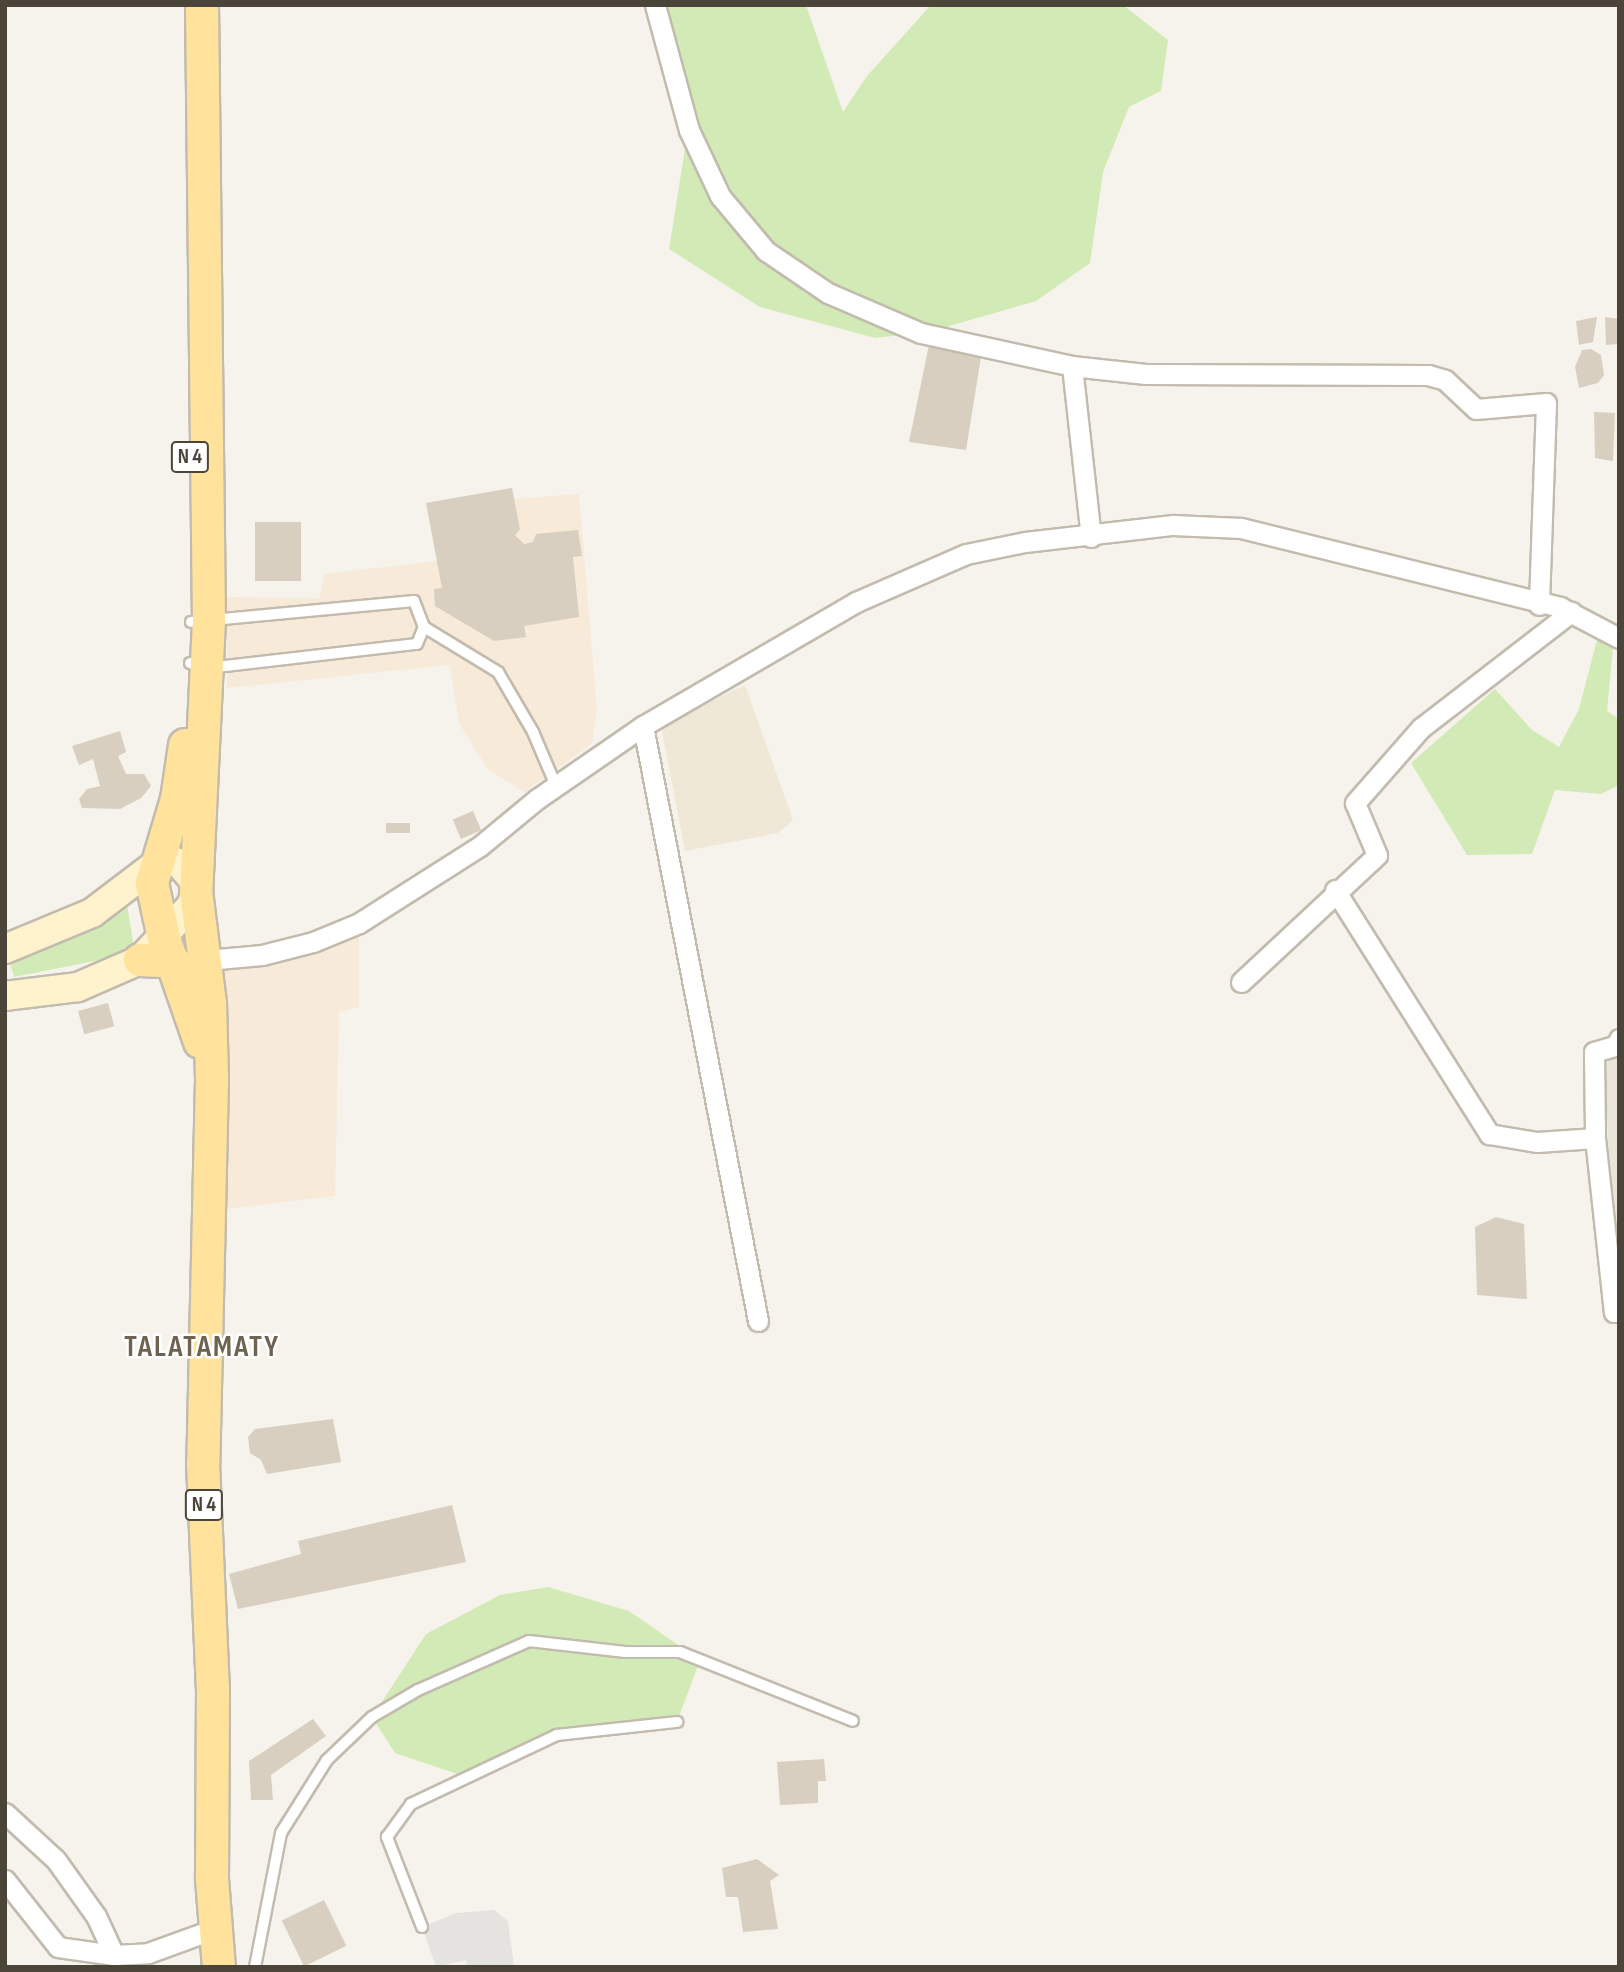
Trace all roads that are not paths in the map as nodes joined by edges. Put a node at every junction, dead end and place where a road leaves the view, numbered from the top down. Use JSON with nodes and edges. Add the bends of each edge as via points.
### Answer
{"nodes":[{"id":1,"x":202,"y":5,"type":"edge"},
{"id":2,"x":655,"y":5,"type":"edge"},
{"id":3,"x":1072,"y":366,"type":"junction"},
{"id":4,"x":1090,"y":537,"type":"junction"},
{"id":5,"x":1539,"y":605,"type":"junction"},
{"id":6,"x":1571,"y":612,"type":"junction"},
{"id":7,"x":200,"y":621,"type":"junction"},
{"id":8,"x":424,"y":627,"type":"junction"},
{"id":9,"x":1619,"y":638,"type":"edge"},
{"id":10,"x":199,"y":665,"type":"junction"},
{"id":11,"x":643,"y":726,"type":"junction"},
{"id":12,"x":556,"y":786,"type":"junction"},
{"id":13,"x":155,"y":862,"type":"junction"},
{"id":14,"x":1335,"y":890,"type":"junction"},
{"id":15,"x":196,"y":891,"type":"junction"},
{"id":16,"x":5,"y":949,"type":"edge"},
{"id":17,"x":169,"y":950,"type":"junction"},
{"id":18,"x":140,"y":960,"type":"joint"},
{"id":19,"x":206,"y":960,"type":"junction"},
{"id":20,"x":1241,"y":982,"type":"dead end"},
{"id":21,"x":7,"y":991,"type":"edge"},
{"id":22,"x":1619,"y":1039,"type":"edge"},
{"id":23,"x":212,"y":1080,"type":"junction"},
{"id":24,"x":1595,"y":1138,"type":"junction"},
{"id":25,"x":1619,"y":1311,"type":"edge"},
{"id":26,"x":758,"y":1321,"type":"dead end"},
{"id":27,"x":852,"y":1721,"type":"dead end"},
{"id":28,"x":677,"y":1722,"type":"dead end"},
{"id":29,"x":5,"y":1813,"type":"edge"},
{"id":30,"x":5,"y":1880,"type":"edge"},
{"id":31,"x":422,"y":1927,"type":"dead end"},
{"id":32,"x":214,"y":1929,"type":"junction"},
{"id":33,"x":114,"y":1955,"type":"junction"},
{"id":34,"x":219,"y":1967,"type":"edge"},
{"id":35,"x":255,"y":1967,"type":"edge"}],
"edges":[{"from":1,"to":7,"type":"main road","number":"N 4","via":[[203,292],[192,390]]},
{"from":2,"to":3,"type":"street","via":[[688,130],[720,196],[766,251],[828,293],[922,333]]},
{"from":3,"to":4,"type":"street"},
{"from":3,"to":5,"type":"street","via":[[1146,374],[1429,375],[1445,380],[1476,409],[1546,403]]},
{"from":4,"to":5,"type":"street","via":[[1173,525],[1241,528]]},
{"from":4,"to":11,"type":"street","via":[[1025,542],[966,554],[856,601]]},
{"from":5,"to":6,"type":"street"},
{"from":6,"to":9,"type":"street"},
{"from":6,"to":14,"type":"street","via":[[1422,728],[1355,803],[1377,855]]},
{"from":7,"to":8,"type":"lane","via":[[414,601]]},
{"from":7,"to":10,"type":"main road","number":"N 4"},
{"from":8,"to":10,"type":"lane","via":[[417,644]]},
{"from":8,"to":12,"type":"lane","via":[[498,672],[533,732]]},
{"from":10,"to":13,"type":"main road","number":"N 4","via":[[177,799]]},
{"from":10,"to":15,"type":"main road","number":"N 4"},
{"from":11,"to":12,"type":"street"},
{"from":11,"to":26,"type":"street"},
{"from":12,"to":19,"type":"street","via":[[480,846],[359,923],[313,942],[262,955]]},
{"from":13,"to":15,"type":"main road","via":[[170,859],[179,863]]},
{"from":13,"to":16,"type":"main road","via":[[92,913]]},
{"from":13,"to":17,"type":"main road","number":"N 4","via":[[152,883]]},
{"from":14,"to":20,"type":"street"},
{"from":14,"to":24,"type":"street","via":[[1489,1135],[1537,1142]]},
{"from":15,"to":17,"type":"main road"},
{"from":15,"to":19,"type":"main road","number":"N 4"},
{"from":17,"to":18,"type":"main road"},
{"from":17,"to":19,"type":"street"},
{"from":17,"to":23,"type":"main road","number":"N 4"},
{"from":18,"to":21,"type":"main road","via":[[79,987]]},
{"from":19,"to":23,"type":"main road","number":"N 4"},
{"from":22,"to":24,"type":"street","via":[[1618,1045],[1594,1052]]},
{"from":23,"to":32,"type":"main road","number":"N 4","via":[[203,1463],[212,1688]]},
{"from":24,"to":25,"type":"street","via":[[1614,1312]]},
{"from":27,"to":35,"type":"lane","via":[[680,1652],[625,1652],[528,1641],[418,1690],[372,1717],[327,1760],[281,1833]]},
{"from":28,"to":31,"type":"lane","via":[[557,1735],[411,1804],[387,1837]]},
{"from":29,"to":33,"type":"street","via":[[56,1860],[96,1916]]},
{"from":30,"to":33,"type":"street","via":[[58,1947]]},
{"from":32,"to":33,"type":"street","via":[[148,1953]]},
{"from":32,"to":34,"type":"main road"}]}
